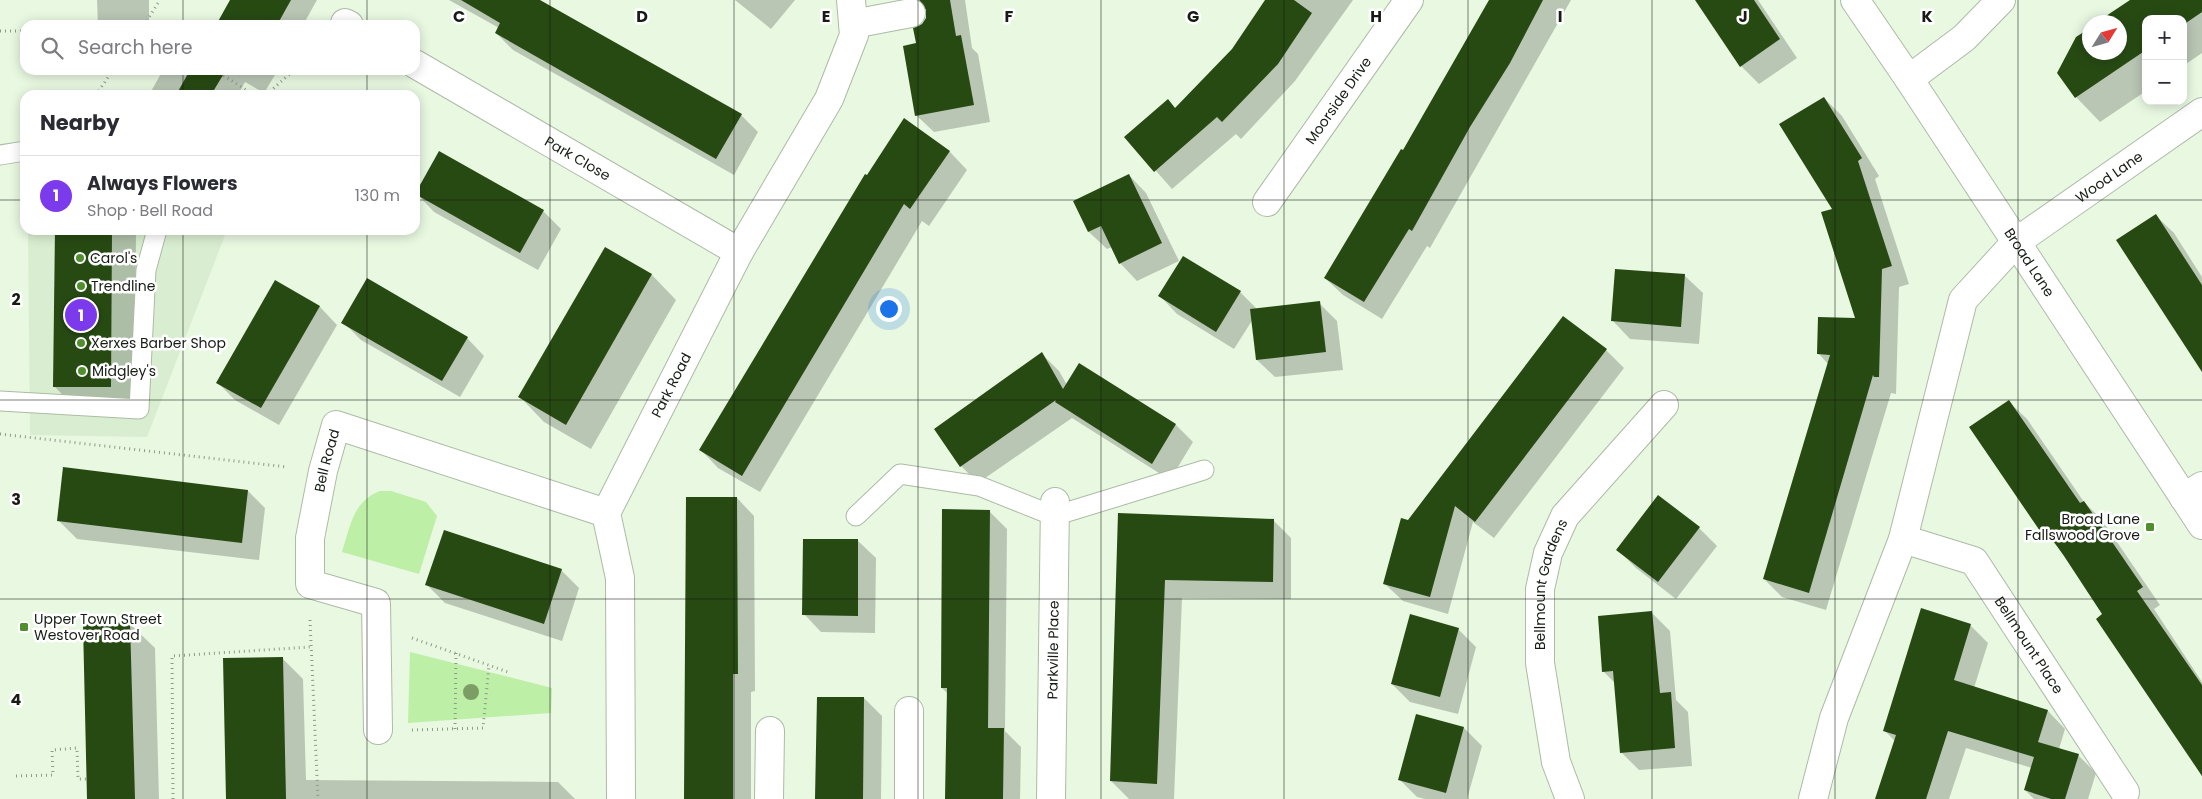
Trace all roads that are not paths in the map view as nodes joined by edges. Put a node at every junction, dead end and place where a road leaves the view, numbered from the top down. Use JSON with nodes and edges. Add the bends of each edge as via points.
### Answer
{"nodes":[{"id":1,"x":1409,"y":0,"type":"edge"},
{"id":2,"x":1855,"y":0,"type":"edge"},
{"id":3,"x":2001,"y":0,"type":"edge"},
{"id":4,"x":852,"y":12,"type":"edge"},
{"id":5,"x":911,"y":13,"type":"dead end"},
{"id":6,"x":420,"y":67,"type":"edge"},
{"id":7,"x":1909,"y":79,"type":"junction"},
{"id":8,"x":2202,"y":112,"type":"edge"},
{"id":9,"x":20,"y":152,"type":"edge"},
{"id":10,"x":0,"y":155,"type":"edge"},
{"id":11,"x":1268,"y":202,"type":"dead end"},
{"id":12,"x":156,"y":235,"type":"edge"},
{"id":13,"x":2016,"y":242,"type":"junction"},
{"id":14,"x":738,"y":252,"type":"junction"},
{"id":15,"x":0,"y":401,"type":"edge"},
{"id":16,"x":1664,"y":405,"type":"dead end"},
{"id":17,"x":1204,"y":470,"type":"dead end"},
{"id":18,"x":2193,"y":492,"type":"edge"},
{"id":19,"x":1054,"y":509,"type":"junction"},
{"id":20,"x":606,"y":513,"type":"junction"},
{"id":21,"x":856,"y":516,"type":"dead end"},
{"id":22,"x":2202,"y":525,"type":"edge"},
{"id":23,"x":1903,"y":539,"type":"junction"},
{"id":24,"x":909,"y":711,"type":"dead end"},
{"id":25,"x":378,"y":730,"type":"dead end"},
{"id":26,"x":770,"y":731,"type":"dead end"},
{"id":27,"x":2125,"y":792,"type":"dead end"},
{"id":28,"x":621,"y":799,"type":"edge"},
{"id":29,"x":768,"y":799,"type":"edge"},
{"id":30,"x":909,"y":799,"type":"edge"},
{"id":31,"x":1051,"y":799,"type":"edge"},
{"id":32,"x":1570,"y":799,"type":"edge"},
{"id":33,"x":1813,"y":799,"type":"edge"}],
"edges":[{"from":1,"to":11,"type":"street","name":"Moorside Drive"},
{"from":2,"to":7,"type":"street","name":"Broad Lane"},
{"from":3,"to":7,"type":"street","via":[[1964,38]]},
{"from":4,"to":5,"type":"street"},
{"from":4,"to":14,"type":"street","name":"Park Road","via":[[854,35],[829,99]]},
{"from":6,"to":14,"type":"street","name":"Park Close"},
{"from":7,"to":13,"type":"street","name":"Broad Lane"},
{"from":8,"to":13,"type":"street","name":"Wood Lane"},
{"from":9,"to":10,"type":"lane"},
{"from":12,"to":15,"type":"lane","via":[[146,270],[139,409]]},
{"from":13,"to":18,"type":"street","name":"Broad Lane"},
{"from":13,"to":23,"type":"street","via":[[1963,300]]},
{"from":14,"to":20,"type":"street","name":"Park Road"},
{"from":16,"to":32,"type":"street","name":"Bellmount Gardens","via":[[1566,516],[1548,553],[1540,589],[1540,663],[1556,762]]},
{"from":17,"to":19,"type":"lane"},
{"from":18,"to":22,"type":"street","name":"Broad Lane"},
{"from":19,"to":21,"type":"lane","via":[[978,486],[900,474]]},
{"from":19,"to":31,"type":"street","name":"Parkville Place"},
{"from":20,"to":25,"type":"street","name":"Bell Road","via":[[336,425],[322,471],[310,538],[310,584],[376,603]]},
{"from":20,"to":28,"type":"street","via":[[620,578]]},
{"from":23,"to":27,"type":"street","name":"Bellmount Place","via":[[1974,561]]},
{"from":23,"to":33,"type":"street","via":[[1834,718]]},
{"from":24,"to":30,"type":"street"},
{"from":26,"to":29,"type":"street"}]}
